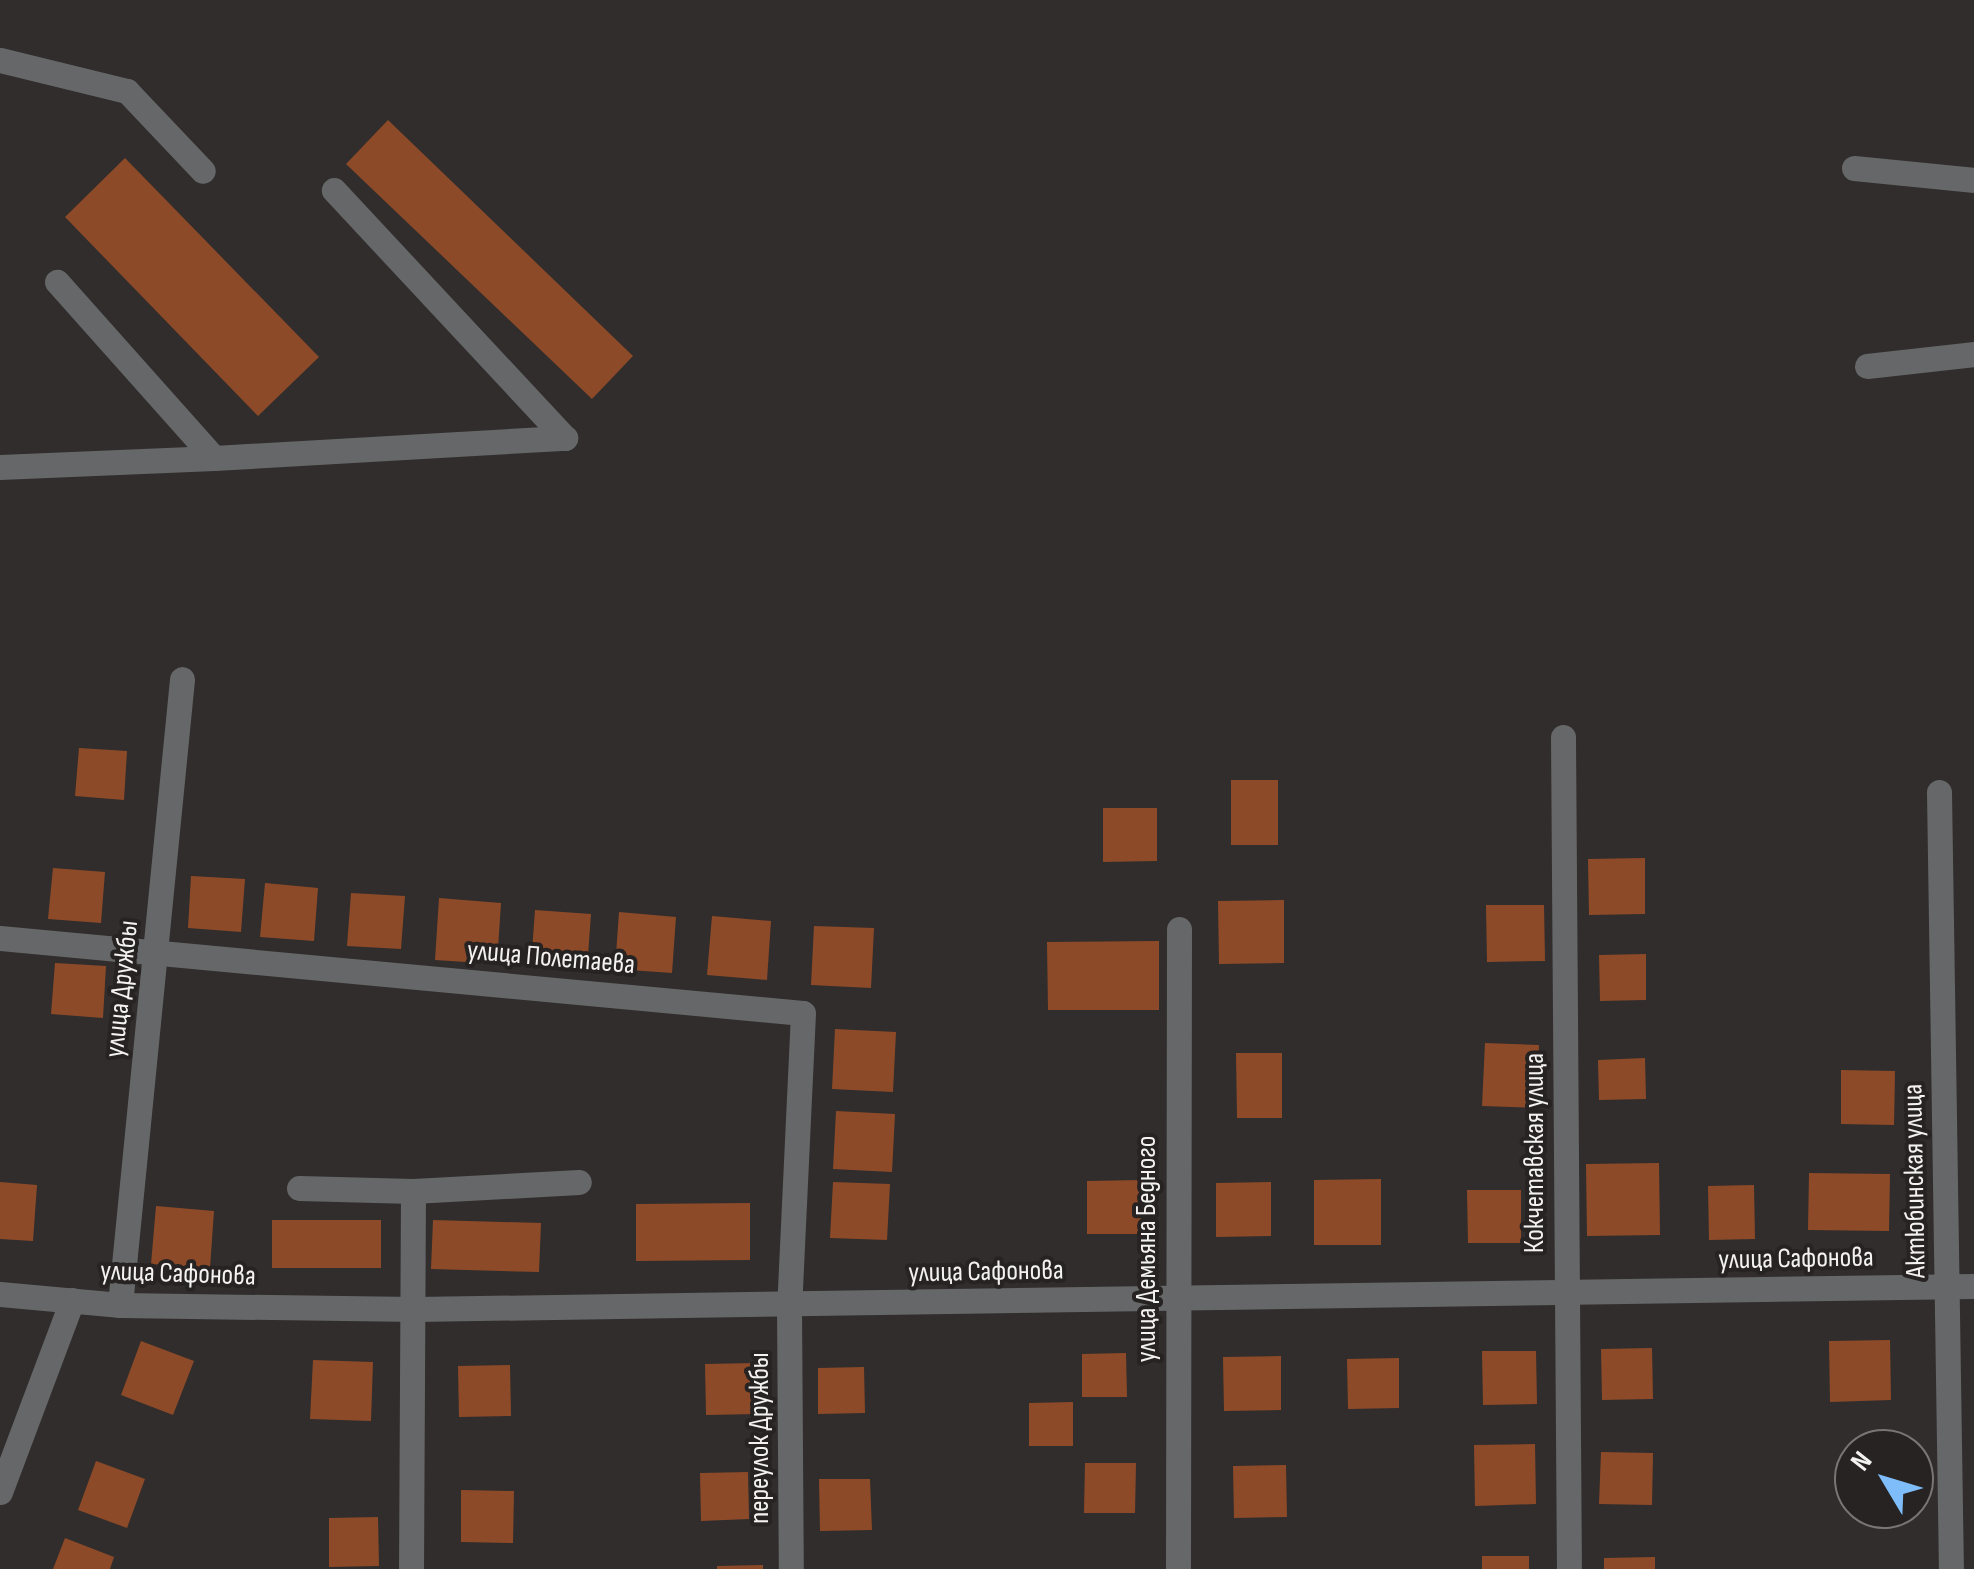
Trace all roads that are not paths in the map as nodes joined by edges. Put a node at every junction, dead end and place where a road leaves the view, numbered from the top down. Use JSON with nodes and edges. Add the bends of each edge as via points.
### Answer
{"nodes":[{"id":1,"x":0,"y":60,"type":"edge"},
{"id":2,"x":1854,"y":168,"type":"dead end"},
{"id":3,"x":203,"y":171,"type":"dead end"},
{"id":4,"x":1974,"y":180,"type":"edge"},
{"id":5,"x":334,"y":190,"type":"dead end"},
{"id":6,"x":57,"y":282,"type":"dead end"},
{"id":7,"x":1974,"y":354,"type":"edge"},
{"id":8,"x":1867,"y":366,"type":"dead end"},
{"id":9,"x":214,"y":458,"type":"junction"},
{"id":10,"x":0,"y":467,"type":"edge"},
{"id":11,"x":182,"y":678,"type":"dead end"},
{"id":12,"x":1563,"y":737,"type":"dead end"},
{"id":13,"x":1938,"y":792,"type":"dead end"},
{"id":14,"x":1178,"y":928,"type":"dead end"},
{"id":15,"x":0,"y":938,"type":"edge"},
{"id":16,"x":156,"y":951,"type":"junction"},
{"id":17,"x":579,"y":1182,"type":"dead end"},
{"id":18,"x":299,"y":1188,"type":"dead end"},
{"id":19,"x":412,"y":1191,"type":"junction"},
{"id":20,"x":1947,"y":1286,"type":"junction"},
{"id":21,"x":1974,"y":1286,"type":"edge"},
{"id":22,"x":0,"y":1294,"type":"edge"},
{"id":23,"x":1565,"y":1294,"type":"junction"},
{"id":24,"x":1176,"y":1298,"type":"junction"},
{"id":25,"x":72,"y":1300,"type":"junction"},
{"id":26,"x":120,"y":1305,"type":"junction"},
{"id":27,"x":789,"y":1307,"type":"junction"},
{"id":28,"x":415,"y":1309,"type":"junction"},
{"id":29,"x":0,"y":1492,"type":"edge"},
{"id":30,"x":411,"y":1569,"type":"edge"},
{"id":31,"x":791,"y":1569,"type":"edge"},
{"id":32,"x":1178,"y":1569,"type":"edge"},
{"id":33,"x":1569,"y":1569,"type":"edge"},
{"id":34,"x":1951,"y":1569,"type":"edge"}],
"edges":[{"from":1,"to":3,"type":"street","via":[[127,91]]},
{"from":2,"to":4,"type":"street"},
{"from":5,"to":9,"type":"street","via":[[565,438]]},
{"from":6,"to":9,"type":"street"},
{"from":7,"to":8,"type":"street"},
{"from":9,"to":10,"type":"street"},
{"from":11,"to":16,"type":"street","name":"улица Дружбы"},
{"from":12,"to":23,"type":"street","name":"Кокчетавская улица"},
{"from":13,"to":20,"type":"street","name":"Актюбинская улица"},
{"from":14,"to":24,"type":"street","name":"улица Демьяна Бедного"},
{"from":15,"to":16,"type":"street","name":"улица Полетаева"},
{"from":16,"to":26,"type":"street","name":"улица Дружбы"},
{"from":16,"to":27,"type":"street","name":"улица Полетаева","via":[[804,1012]]},
{"from":17,"to":19,"type":"street"},
{"from":18,"to":19,"type":"street"},
{"from":19,"to":28,"type":"street"},
{"from":20,"to":21,"type":"street","name":"улица Сафонова"},
{"from":20,"to":23,"type":"street","name":"улица Сафонова"},
{"from":20,"to":34,"type":"street","name":"Актюбинская улица"},
{"from":22,"to":25,"type":"street","name":"улица Сафонова"},
{"from":23,"to":24,"type":"street","name":"улица Сафонова"},
{"from":23,"to":33,"type":"street","name":"Кокчетавская улица"},
{"from":24,"to":27,"type":"street","name":"улица Сафонова"},
{"from":24,"to":32,"type":"street","name":"улица Демьяна Бедного"},
{"from":25,"to":26,"type":"street","name":"улица Сафонова"},
{"from":25,"to":29,"type":"street"},
{"from":26,"to":28,"type":"street","name":"улица Сафонова"},
{"from":27,"to":28,"type":"street","name":"улица Сафонова"},
{"from":27,"to":31,"type":"street","name":"переулок Дружбы"},
{"from":28,"to":30,"type":"street"}]}
